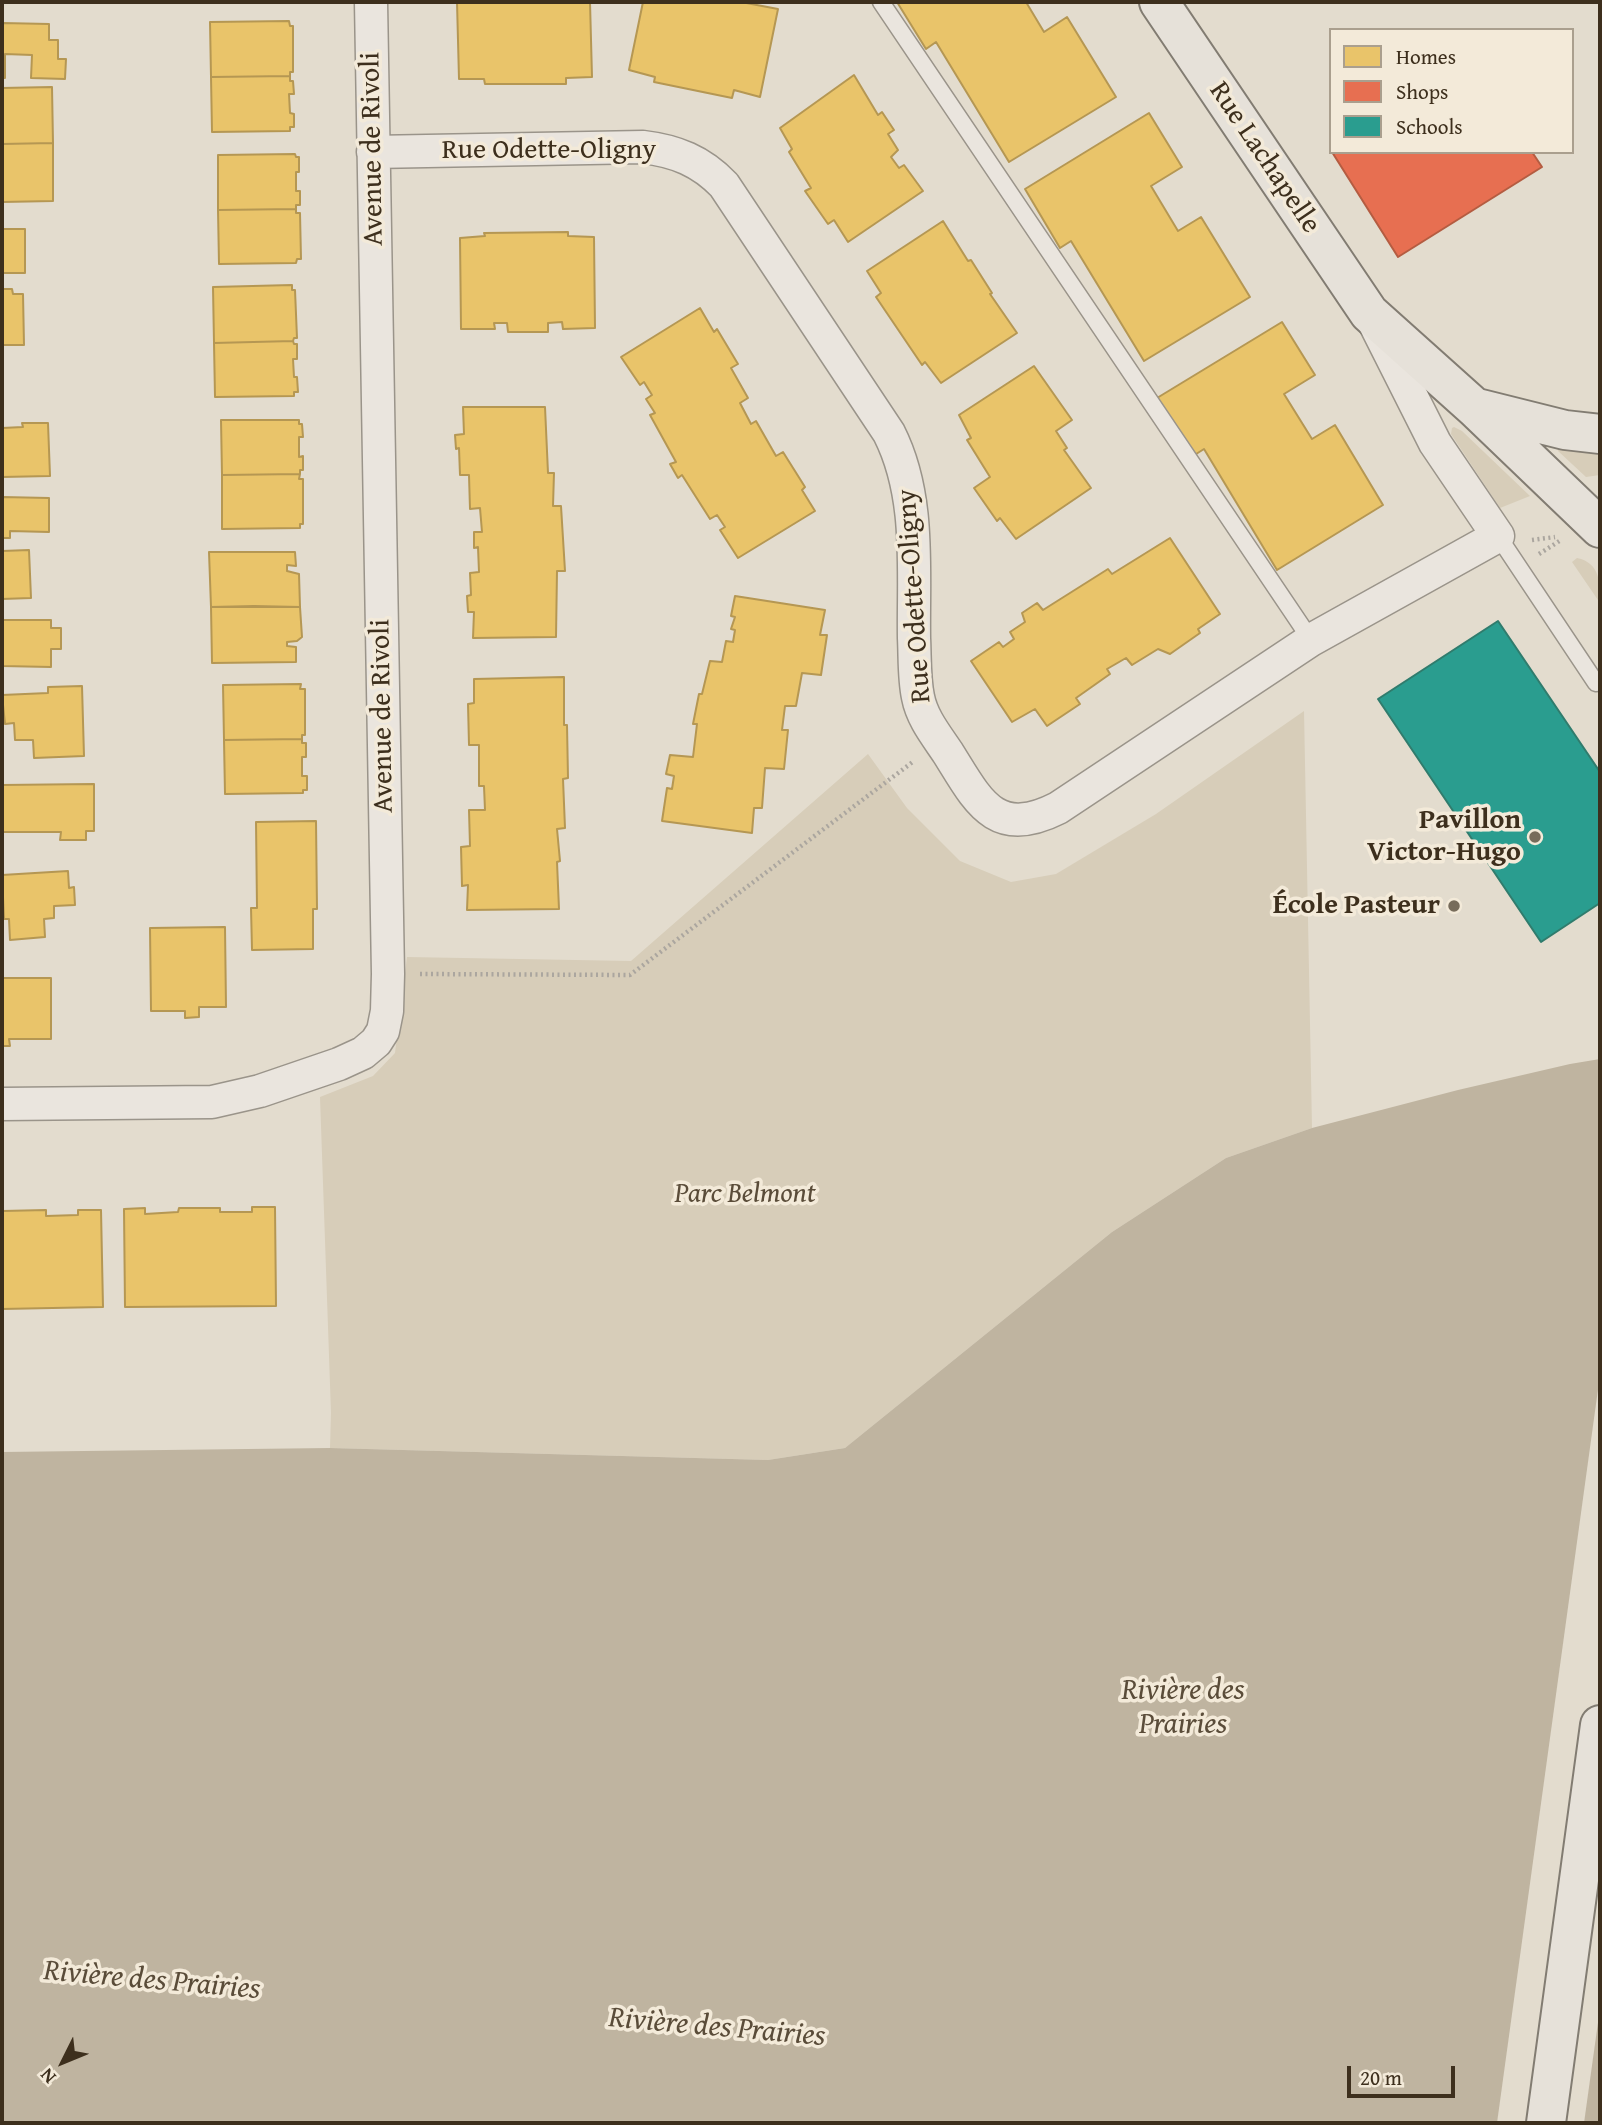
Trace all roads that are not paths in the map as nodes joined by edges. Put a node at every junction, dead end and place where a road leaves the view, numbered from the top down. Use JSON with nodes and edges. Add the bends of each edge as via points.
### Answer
{"nodes":[{"id":1,"x":370,"y":2,"type":"edge"},
{"id":2,"x":881,"y":2,"type":"edge"},
{"id":3,"x":1159,"y":2,"type":"edge"},
{"id":4,"x":373,"y":152,"type":"junction"},
{"id":5,"x":1369,"y":313,"type":"junction"},
{"id":6,"x":1475,"y":408,"type":"junction"},
{"id":7,"x":1600,"y":434,"type":"edge"},
{"id":8,"x":1600,"y":528,"type":"edge"},
{"id":9,"x":1511,"y":538,"type":"junction"},
{"id":10,"x":1311,"y":640,"type":"junction"},
{"id":11,"x":1596,"y":683,"type":"dead end"},
{"id":12,"x":2,"y":1104,"type":"edge"},
{"id":13,"x":1600,"y":1725,"type":"edge"},
{"id":14,"x":1546,"y":2123,"type":"edge"}],
"edges":[{"from":1,"to":4,"type":"street","name":"Avenue de Rivoli"},
{"from":2,"to":10,"type":"lane"},
{"from":3,"to":5,"type":"main road","name":"Rue Lachapelle"},
{"from":4,"to":10,"type":"street","name":"Rue Odette-Oligny","via":[[643,147],[697,162],[724,185],[898,451],[911,509],[921,710],[973,794],[998,816],[1035,818],[1068,802]]},
{"from":4,"to":12,"type":"street","name":"Avenue de Rivoli","via":[[388,974],[383,1031],[363,1053],[339,1064],[212,1102]]},
{"from":5,"to":6,"type":"main road","name":"Rue Lachapelle"},
{"from":5,"to":9,"type":"street","name":"Rue Lachapelle","via":[[1435,443]]},
{"from":6,"to":7,"type":"main road"},
{"from":6,"to":8,"type":"main road","name":"Rue Lachapelle"},
{"from":9,"to":10,"type":"street","name":"Rue Odette-Oligny"},
{"from":9,"to":11,"type":"lane"},
{"from":13,"to":14,"type":"main road"}]}
